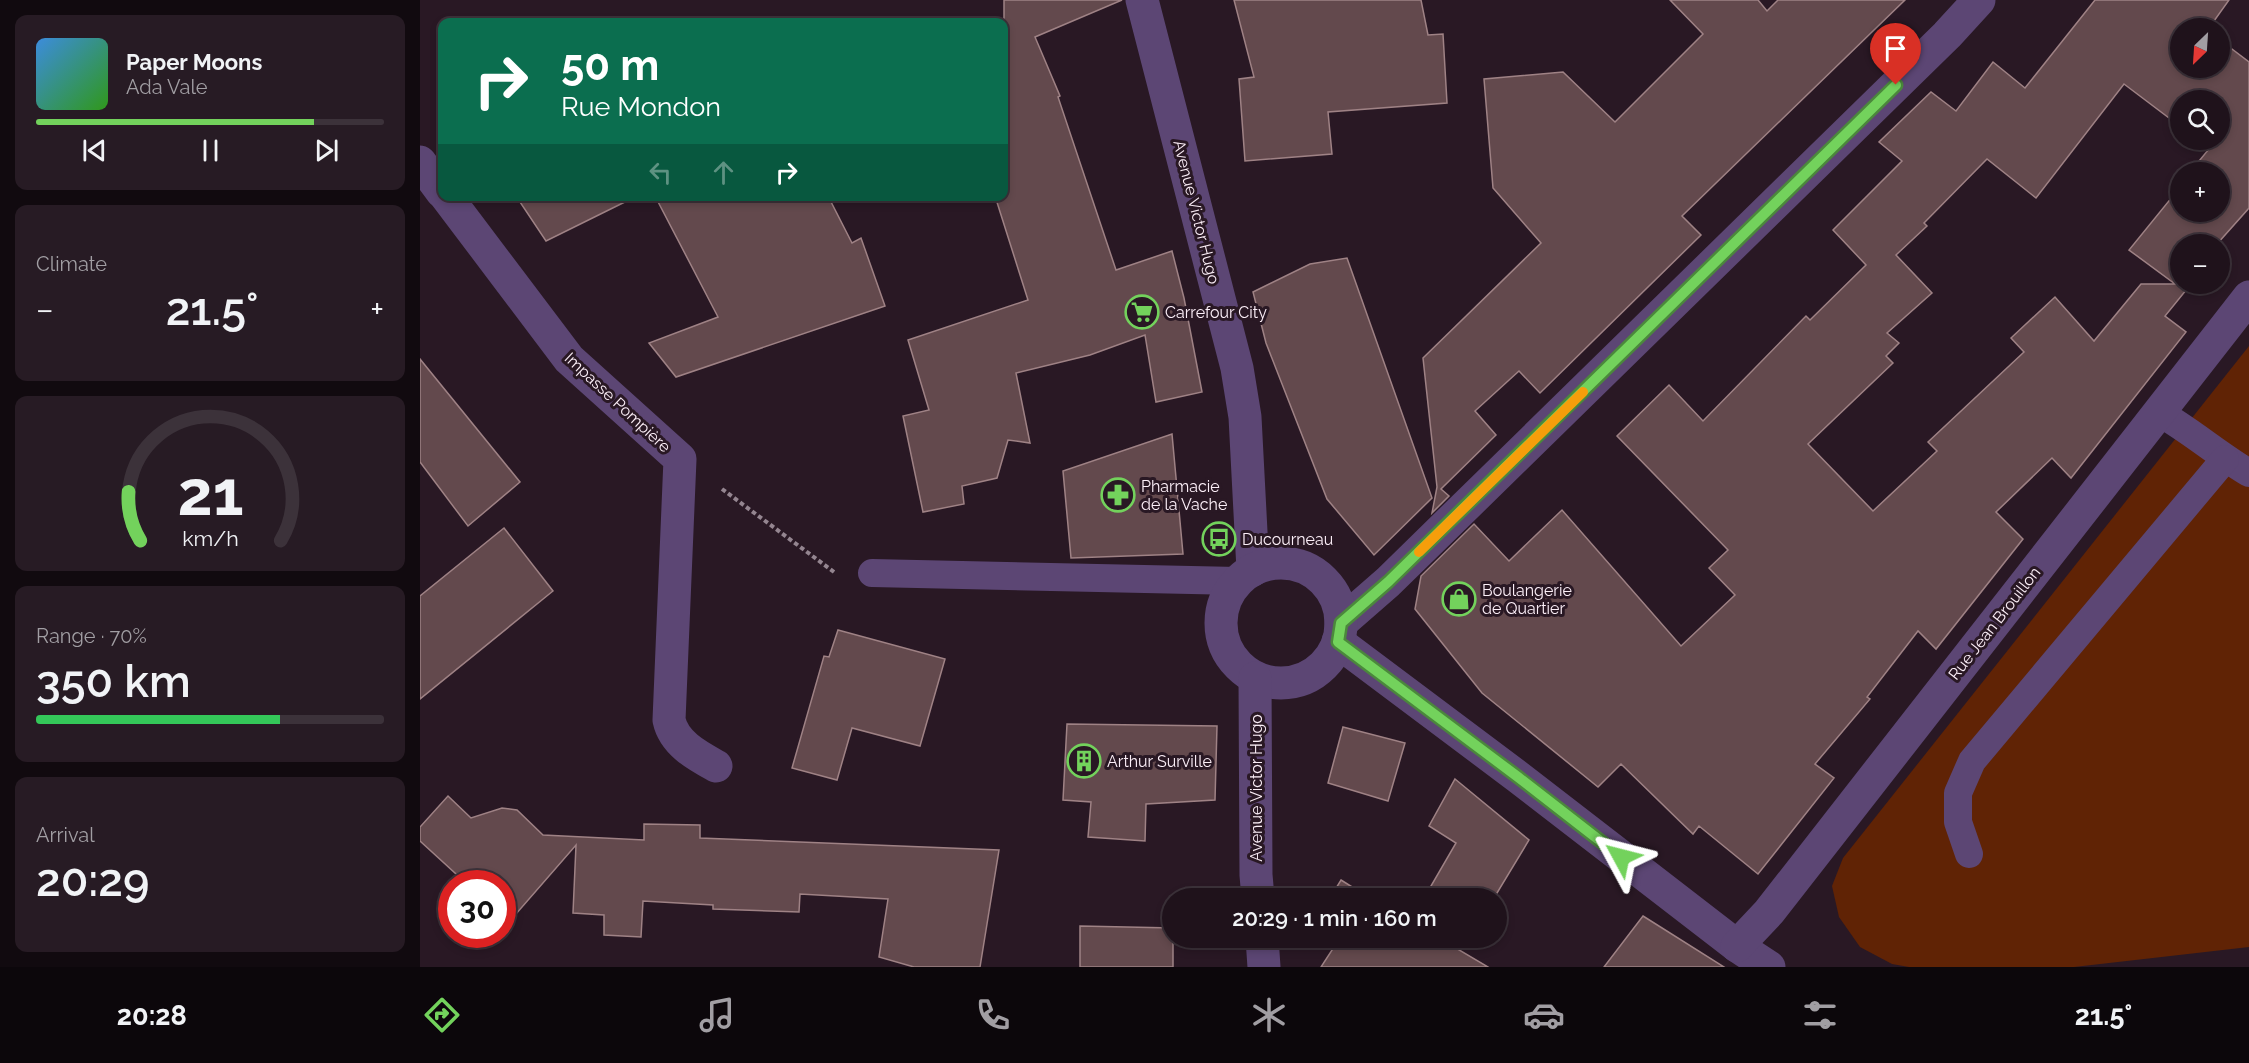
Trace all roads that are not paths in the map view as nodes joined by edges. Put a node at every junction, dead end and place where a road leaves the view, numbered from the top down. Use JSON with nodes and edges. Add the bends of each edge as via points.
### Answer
{"nodes":[{"id":1,"x":1142,"y":0,"type":"edge"},
{"id":2,"x":1979,"y":0,"type":"edge"},
{"id":3,"x":420,"y":162,"type":"edge"},
{"id":4,"x":438,"y":187,"type":"edge"},
{"id":5,"x":450,"y":201,"type":"edge"},
{"id":6,"x":2249,"y":297,"type":"edge"},
{"id":7,"x":2158,"y":412,"type":"junction"},
{"id":8,"x":2225,"y":459,"type":"junction"},
{"id":9,"x":2249,"y":473,"type":"edge"},
{"id":10,"x":872,"y":573,"type":"road end"},
{"id":11,"x":1245,"y":575,"type":"junction"},
{"id":12,"x":1339,"y":633,"type":"junction"},
{"id":13,"x":1255,"y":678,"type":"junction"},
{"id":14,"x":716,"y":766,"type":"dead end"},
{"id":15,"x":1969,"y":854,"type":"dead end"},
{"id":16,"x":1257,"y":888,"type":"edge"},
{"id":17,"x":1737,"y":946,"type":"junction"},
{"id":18,"x":1263,"y":948,"type":"edge"},
{"id":19,"x":1264,"y":967,"type":"edge"},
{"id":20,"x":1769,"y":967,"type":"edge"}],
"edges":[{"from":1,"to":11,"type":"street","name":"Avenue Victor Hugo","via":[[1237,368],[1245,417]]},
{"from":2,"to":12,"type":"street"},
{"from":3,"to":4,"type":"street"},
{"from":5,"to":14,"type":"street","name":"Impasse Pompière","via":[[568,359],[680,459],[669,720],[672,732],[693,753]]},
{"from":6,"to":7,"type":"street","name":"Rue Jean Brouillon"},
{"from":7,"to":8,"type":"lane"},
{"from":7,"to":17,"type":"street","name":"Rue Jean Brouillon","via":[[1769,912]]},
{"from":8,"to":9,"type":"lane"},
{"from":8,"to":15,"type":"lane","via":[[1972,761],[1958,793],[1958,822]]},
{"from":10,"to":11,"type":"lane"},
{"from":11,"to":12,"type":"street","via":[[1273,564],[1293,565],[1312,572],[1327,585],[1337,603]]},
{"from":11,"to":13,"type":"street","via":[[1227,597],[1221,615],[1221,634],[1239,667]]},
{"from":12,"to":13,"type":"street","via":[[1328,660],[1313,674],[1274,683]]},
{"from":12,"to":17,"type":"street"},
{"from":13,"to":16,"type":"street","name":"Avenue Victor Hugo"},
{"from":17,"to":20,"type":"street"},
{"from":18,"to":19,"type":"street"}]}
